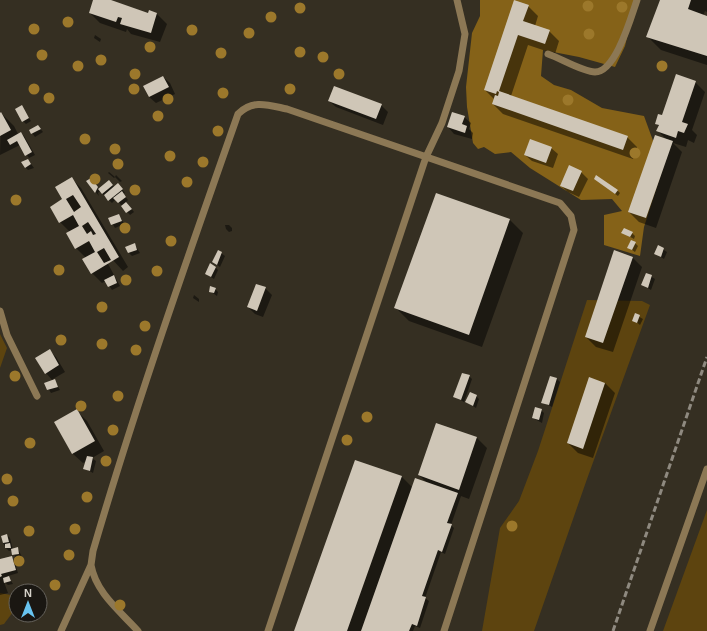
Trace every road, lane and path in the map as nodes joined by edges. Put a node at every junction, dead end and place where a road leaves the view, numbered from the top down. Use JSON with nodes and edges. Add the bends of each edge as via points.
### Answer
{"nodes":[{"id":1,"x":457,"y":0,"type":"edge"},
{"id":2,"x":637,"y":0,"type":"edge"},
{"id":3,"x":548,"y":54,"type":"dead end"},
{"id":4,"x":426,"y":157,"type":"junction"},
{"id":5,"x":0,"y":311,"type":"edge"},
{"id":6,"x":37,"y":396,"type":"dead end"},
{"id":7,"x":707,"y":470,"type":"edge"},
{"id":8,"x":91,"y":565,"type":"junction"},
{"id":9,"x":61,"y":631,"type":"edge"},
{"id":10,"x":138,"y":631,"type":"edge"},
{"id":11,"x":268,"y":631,"type":"edge"},
{"id":12,"x":444,"y":631,"type":"edge"},
{"id":13,"x":650,"y":631,"type":"edge"}],
"edges":[{"from":1,"to":4,"type":"lane","via":[[465,34],[459,71],[442,123]]},
{"from":2,"to":3,"type":"lane","via":[[618,50],[605,69],[595,72],[587,70]]},
{"from":4,"to":8,"type":"lane","via":[[273,106],[258,103],[250,105],[238,114],[167,314],[124,446]]},
{"from":4,"to":11,"type":"lane"},
{"from":4,"to":12,"type":"lane","via":[[560,203],[571,216],[574,230]]},
{"from":5,"to":6,"type":"lane","via":[[7,335]]},
{"from":7,"to":13,"type":"lane"},
{"from":8,"to":9,"type":"lane"},
{"from":8,"to":10,"type":"lane","via":[[93,578],[100,590]]}]}
